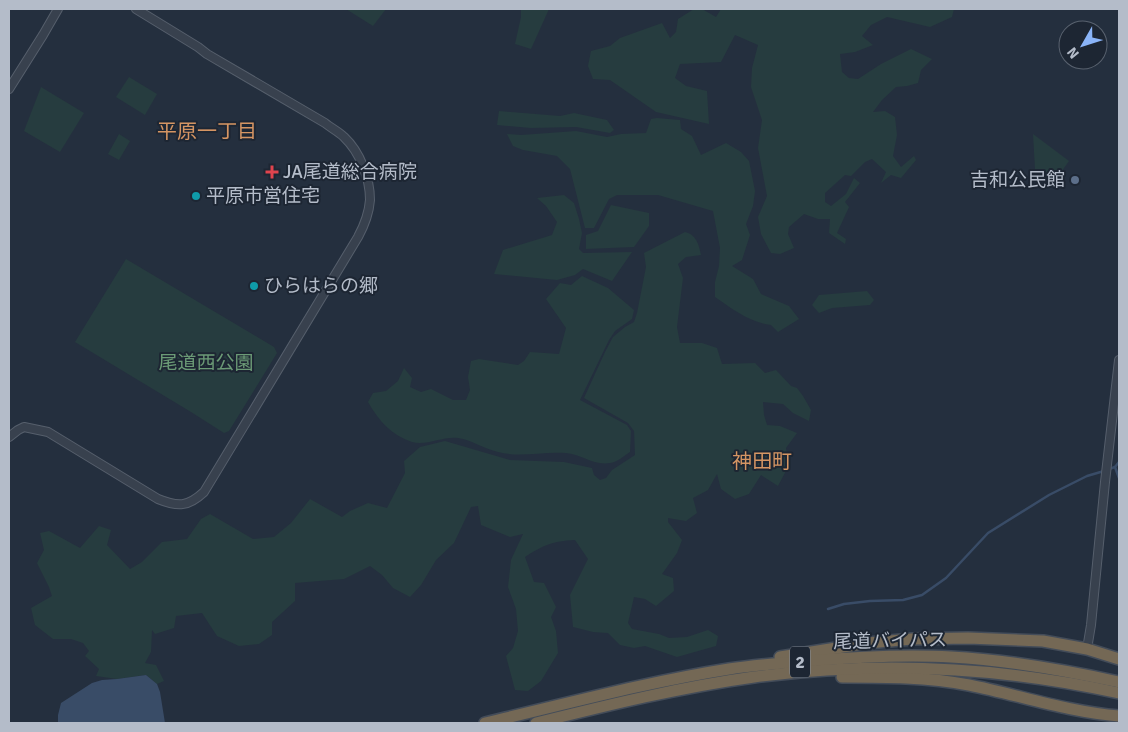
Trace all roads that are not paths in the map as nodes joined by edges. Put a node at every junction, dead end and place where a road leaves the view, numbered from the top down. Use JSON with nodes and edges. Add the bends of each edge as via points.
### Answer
{"nodes":[{"id":1,"x":58,"y":9,"type":"edge"},
{"id":2,"x":136,"y":9,"type":"edge"},
{"id":3,"x":9,"y":89,"type":"edge"},
{"id":4,"x":1119,"y":360,"type":"edge"},
{"id":5,"x":9,"y":437,"type":"edge"},
{"id":6,"x":1087,"y":649,"type":"junction"},
{"id":7,"x":1119,"y":659,"type":"edge"},
{"id":8,"x":695,"y":676,"type":"junction"},
{"id":9,"x":755,"y":677,"type":"junction"},
{"id":10,"x":1119,"y":682,"type":"edge"},
{"id":11,"x":1119,"y":693,"type":"edge"},
{"id":12,"x":1119,"y":716,"type":"edge"},
{"id":13,"x":485,"y":723,"type":"edge"},
{"id":14,"x":536,"y":723,"type":"edge"}],
"edges":[{"from":1,"to":3,"type":"street"},
{"from":2,"to":5,"type":"street","via":[[344,136],[361,162],[368,184],[370,202],[364,225],[204,492],[195,500],[183,505],[158,499],[48,432],[24,427]]},
{"from":4,"to":6,"type":"street"},
{"from":6,"to":7,"type":"highway"},
{"from":6,"to":8,"type":"highway","via":[[1044,641],[912,639],[788,655]]},
{"from":8,"to":10,"type":"highway","name":"尾道バイパス","number":"2","via":[[791,662],[906,656],[996,661]]},
{"from":8,"to":13,"type":"highway","name":"尾道バイパス","number":"2"},
{"from":9,"to":11,"type":"highway","name":"尾道バイパス","number":"2","via":[[871,668],[949,669],[1046,679]]},
{"from":9,"to":12,"type":"highway","via":[[931,679],[1053,706]]},
{"from":9,"to":14,"type":"highway","name":"尾道バイパス","number":"2","via":[[660,694]]}]}
